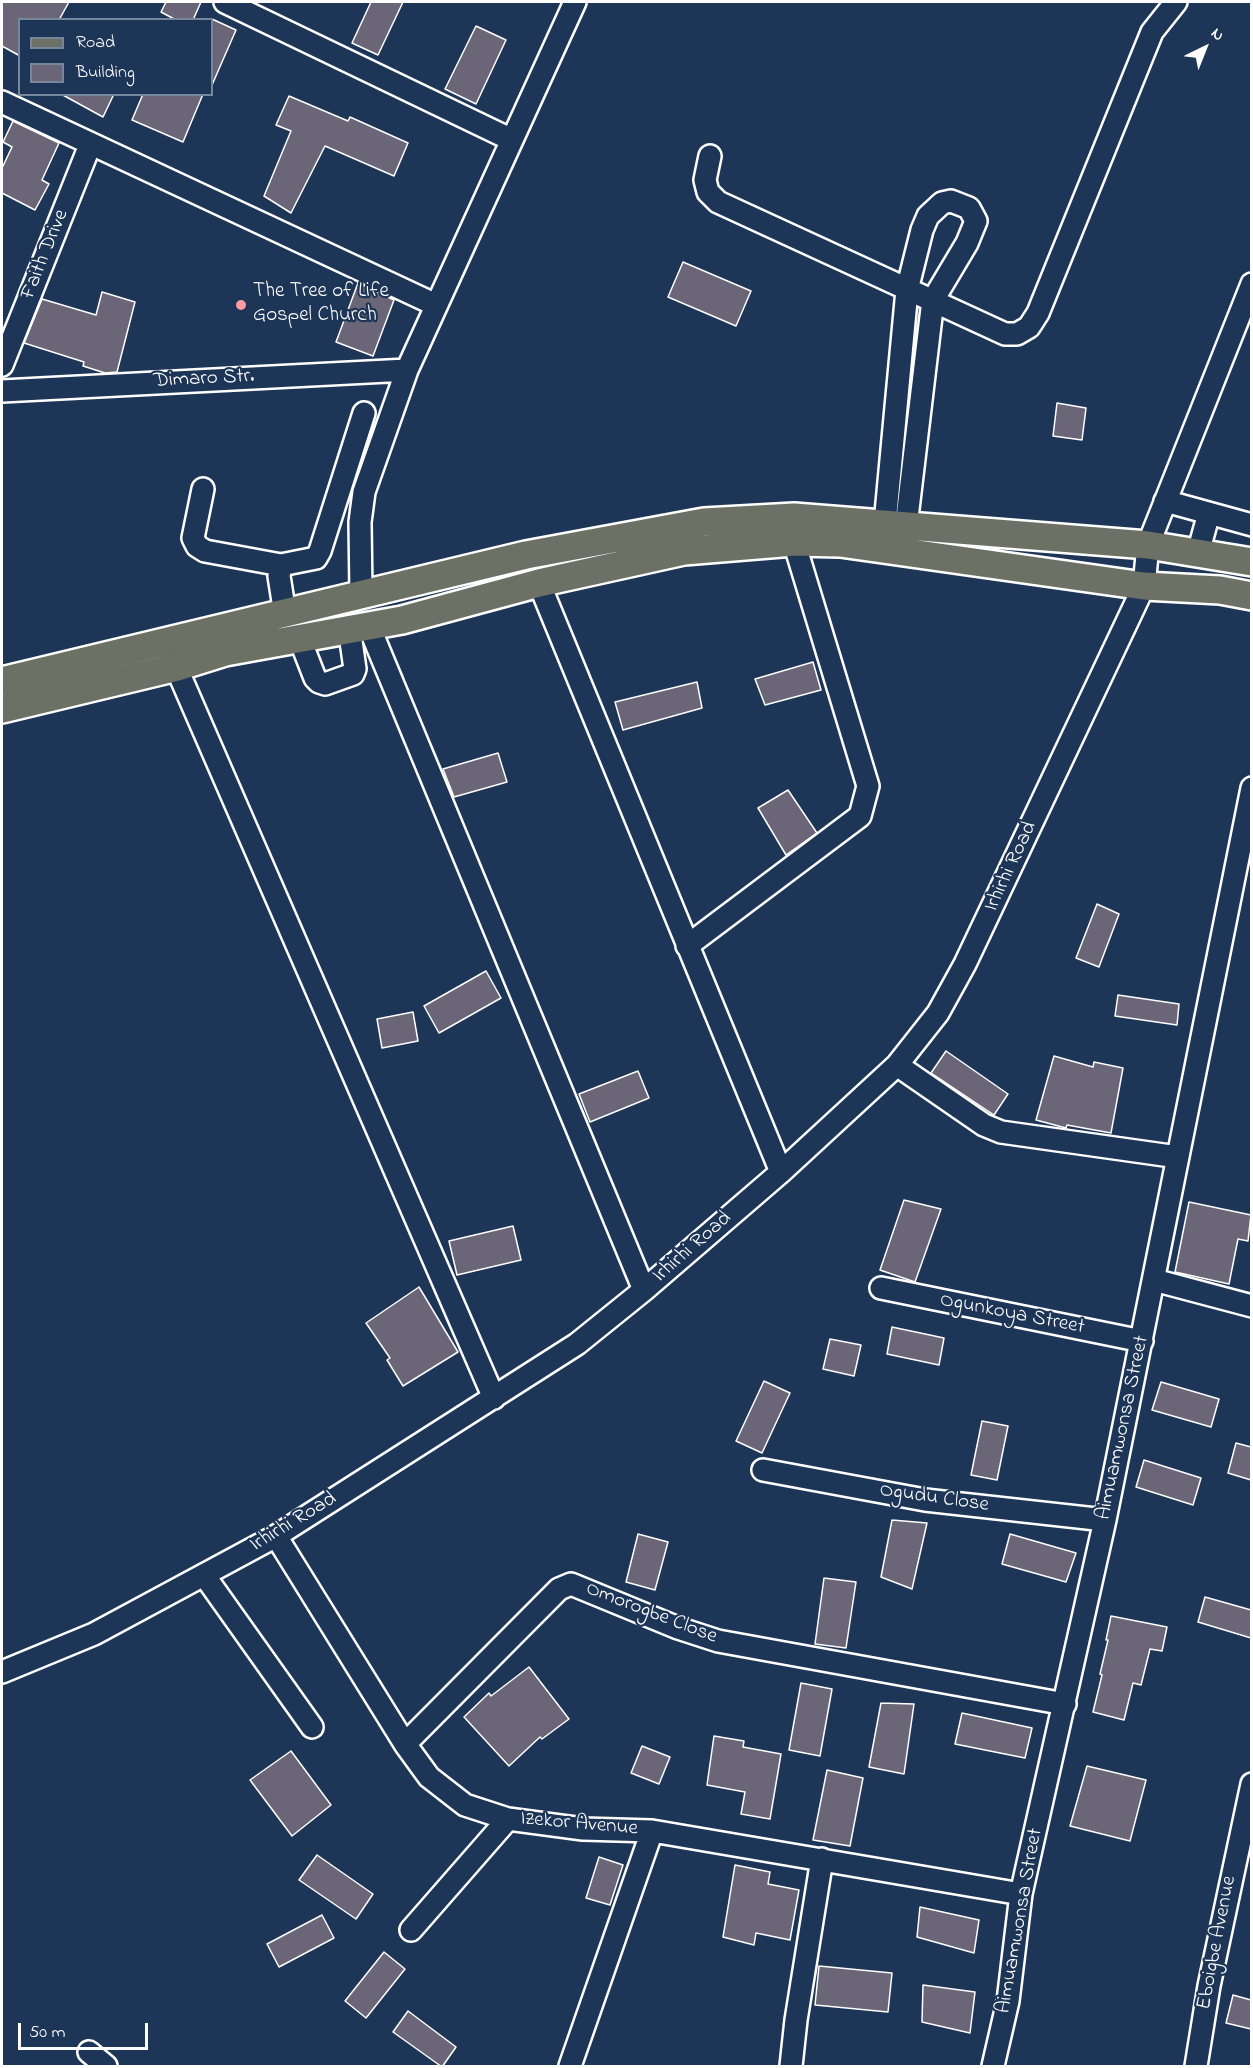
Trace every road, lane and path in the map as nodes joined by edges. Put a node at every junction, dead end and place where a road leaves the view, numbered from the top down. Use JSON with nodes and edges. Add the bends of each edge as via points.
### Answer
{"nodes":[{"id":1,"x":225,"y":2,"type":"edge"},
{"id":2,"x":575,"y":2,"type":"edge"},
{"id":3,"x":1176,"y":2,"type":"edge"},
{"id":4,"x":2,"y":102,"type":"edge"},
{"id":5,"x":512,"y":140,"type":"junction"},
{"id":6,"x":90,"y":145,"type":"junction"},
{"id":7,"x":710,"y":156,"type":"dead end"},
{"id":8,"x":1251,"y":284,"type":"edge"},
{"id":9,"x":907,"y":290,"type":"junction"},
{"id":10,"x":933,"y":300,"type":"junction"},
{"id":11,"x":436,"y":305,"type":"junction"},
{"id":12,"x":2,"y":365,"type":"edge"},
{"id":13,"x":406,"y":370,"type":"junction"},
{"id":14,"x":2,"y":391,"type":"edge"},
{"id":15,"x":364,"y":413,"type":"dead end"},
{"id":16,"x":204,"y":489,"type":"dead end"},
{"id":17,"x":1165,"y":501,"type":"junction"},
{"id":18,"x":1209,"y":513,"type":"junction"},
{"id":19,"x":896,"y":525,"type":"junction"},
{"id":20,"x":1251,"y":525,"type":"edge"},
{"id":21,"x":794,"y":542,"type":"junction"},
{"id":22,"x":1148,"y":545,"type":"junction"},
{"id":23,"x":1198,"y":553,"type":"junction"},
{"id":24,"x":1251,"y":562,"type":"edge"},
{"id":25,"x":281,"y":565,"type":"junction"},
{"id":26,"x":539,"y":583,"type":"junction"},
{"id":27,"x":1144,"y":586,"type":"junction"},
{"id":28,"x":361,"y":594,"type":"junction"},
{"id":29,"x":1251,"y":596,"type":"edge"},
{"id":30,"x":285,"y":614,"type":"junction"},
{"id":31,"x":358,"y":626,"type":"junction"},
{"id":32,"x":299,"y":637,"type":"junction"},
{"id":33,"x":171,"y":655,"type":"junction"},
{"id":34,"x":2,"y":681,"type":"edge"},
{"id":35,"x":2,"y":709,"type":"edge"},
{"id":36,"x":1251,"y":788,"type":"edge"},
{"id":37,"x":687,"y":946,"type":"junction"},
{"id":38,"x":897,"y":1065,"type":"junction"},
{"id":39,"x":1178,"y":1157,"type":"junction"},
{"id":40,"x":781,"y":1172,"type":"junction"},
{"id":41,"x":1154,"y":1280,"type":"junction"},
{"id":42,"x":881,"y":1288,"type":"dead end"},
{"id":43,"x":644,"y":1290,"type":"junction"},
{"id":44,"x":1251,"y":1306,"type":"edge"},
{"id":45,"x":1142,"y":1341,"type":"junction"},
{"id":46,"x":494,"y":1398,"type":"junction"},
{"id":47,"x":764,"y":1470,"type":"dead end"},
{"id":48,"x":1105,"y":1520,"type":"junction"},
{"id":49,"x":276,"y":1536,"type":"junction"},
{"id":50,"x":204,"y":1575,"type":"junction"},
{"id":51,"x":2,"y":1672,"type":"edge"},
{"id":52,"x":1065,"y":1704,"type":"junction"},
{"id":53,"x":312,"y":1727,"type":"dead end"},
{"id":54,"x":405,"y":1744,"type":"junction"},
{"id":55,"x":1251,"y":1784,"type":"edge"},
{"id":56,"x":508,"y":1819,"type":"junction"},
{"id":57,"x":652,"y":1831,"type":"junction"},
{"id":58,"x":1245,"y":1846,"type":"edge"},
{"id":59,"x":822,"y":1859,"type":"junction"},
{"id":60,"x":1021,"y":1894,"type":"junction"},
{"id":61,"x":411,"y":1930,"type":"dead end"},
{"id":62,"x":89,"y":2052,"type":"dead end"},
{"id":63,"x":106,"y":2067,"type":"edge"},
{"id":64,"x":570,"y":2067,"type":"edge"},
{"id":65,"x":791,"y":2067,"type":"edge"},
{"id":66,"x":993,"y":2067,"type":"edge"},
{"id":67,"x":1196,"y":2067,"type":"edge"}],
"edges":[{"from":1,"to":5,"type":"street"},
{"from":2,"to":5,"type":"street"},
{"from":3,"to":10,"type":"street","via":[[1152,32],[1029,327],[1017,334],[1005,334]]},
{"from":4,"to":6,"type":"street"},
{"from":5,"to":11,"type":"street"},
{"from":6,"to":11,"type":"street"},
{"from":6,"to":12,"type":"street","name":"Faith Drive"},
{"from":7,"to":9,"type":"street","via":[[705,180],[708,192],[718,202]]},
{"from":8,"to":17,"type":"street","name":"Irhirhi Road"},
{"from":9,"to":10,"type":"street"},
{"from":9,"to":10,"type":"street","via":[[928,216],[942,203],[961,203],[975,214],[974,228]]},
{"from":9,"to":19,"type":"street"},
{"from":10,"to":19,"type":"street"},
{"from":11,"to":13,"type":"street"},
{"from":13,"to":14,"type":"street","name":"Dimaro Str."},
{"from":13,"to":28,"type":"street","via":[[364,492],[360,522]]},
{"from":15,"to":25,"type":"street","via":[[320,551],[316,558]]},
{"from":16,"to":25,"type":"street","via":[[193,538],[197,546],[205,551]]},
{"from":17,"to":18,"type":"street"},
{"from":17,"to":22,"type":"street","name":"Irhirhi Road"},
{"from":18,"to":20,"type":"street"},
{"from":18,"to":23,"type":"street"},
{"from":19,"to":22,"type":"main road"},
{"from":19,"to":28,"type":"main road","via":[[794,517],[704,522],[526,555]]},
{"from":21,"to":26,"type":"main road","via":[[684,550]]},
{"from":21,"to":27,"type":"main road","via":[[840,543]]},
{"from":21,"to":37,"type":"street","via":[[868,786],[860,816]]},
{"from":22,"to":23,"type":"main road"},
{"from":22,"to":27,"type":"street","name":"Irhirhi Road"},
{"from":23,"to":24,"type":"main road"},
{"from":25,"to":30,"type":"street"},
{"from":26,"to":31,"type":"main road","via":[[402,620]]},
{"from":26,"to":37,"type":"street"},
{"from":27,"to":29,"type":"main road","via":[[1220,590]]},
{"from":27,"to":38,"type":"street","name":"Irhirhi Road","via":[[965,964],[938,1013]]},
{"from":28,"to":30,"type":"main road"},
{"from":30,"to":33,"type":"main road"},
{"from":31,"to":32,"type":"main road"},
{"from":31,"to":32,"type":"street","via":[[353,674],[325,684],[315,678]]},
{"from":31,"to":43,"type":"street"},
{"from":32,"to":33,"type":"main road","via":[[225,651]]},
{"from":33,"to":34,"type":"main road"},
{"from":33,"to":35,"type":"main road"},
{"from":33,"to":46,"type":"street"},
{"from":36,"to":39,"type":"street","name":"Aimuamwonsa Street"},
{"from":37,"to":40,"type":"street"},
{"from":38,"to":39,"type":"street","via":[[984,1125],[1001,1132]]},
{"from":38,"to":40,"type":"street","name":"Irhirhi Road"},
{"from":39,"to":41,"type":"street","name":"Aimuamwonsa Street"},
{"from":40,"to":43,"type":"street","name":"Irhirhi Road"},
{"from":41,"to":44,"type":"street"},
{"from":41,"to":45,"type":"street","name":"Aimuamwonsa Street"},
{"from":42,"to":45,"type":"street","name":"Ogunkoya Street"},
{"from":43,"to":46,"type":"street","name":"Irhirhi Road","via":[[577,1344]]},
{"from":45,"to":48,"type":"street","name":"Aimuamwonsa Street"},
{"from":46,"to":49,"type":"street","name":"Irhirhi Road"},
{"from":47,"to":48,"type":"street","name":"Ogudu Close","via":[[925,1500]]},
{"from":48,"to":52,"type":"street","name":"Aimuamwonsa Street"},
{"from":49,"to":50,"type":"street","name":"Irhirhi Road"},
{"from":49,"to":54,"type":"street","name":"Izekor Avenue"},
{"from":50,"to":51,"type":"street","name":"Irhirhi Road","via":[[94,1634]]},
{"from":50,"to":53,"type":"street"},
{"from":52,"to":54,"type":"street","name":"Omorogbe Close","via":[[718,1641],[571,1584],[559,1589]]},
{"from":52,"to":60,"type":"street","name":"Aimuamwonsa Street"},
{"from":54,"to":56,"type":"street","name":"Izekor Avenue","via":[[429,1777],[465,1805]]},
{"from":55,"to":58,"type":"street","name":"Eboigbe Avenue"},
{"from":56,"to":57,"type":"street","name":"Izekor Avenue","via":[[583,1829]]},
{"from":56,"to":61,"type":"street"},
{"from":57,"to":59,"type":"street","name":"Izekor Avenue"},
{"from":57,"to":64,"type":"street"},
{"from":58,"to":67,"type":"street","name":"Eboigbe Avenue","via":[[1209,1986]]},
{"from":59,"to":60,"type":"street","name":"Izekor Avenue"},
{"from":59,"to":65,"type":"street"},
{"from":60,"to":66,"type":"street","name":"Aimuamwonsa Street","via":[[1008,2001]]},
{"from":62,"to":63,"type":"street"}]}
